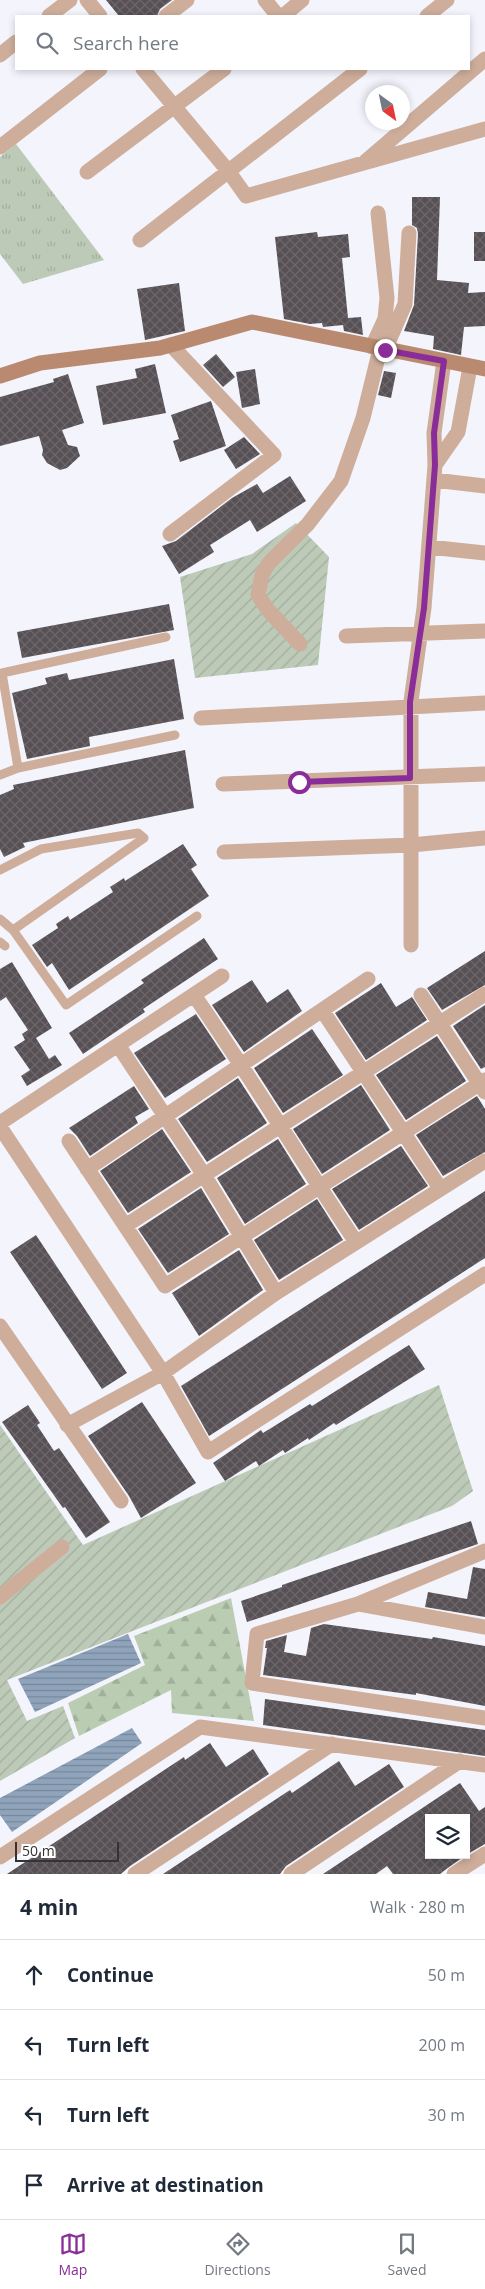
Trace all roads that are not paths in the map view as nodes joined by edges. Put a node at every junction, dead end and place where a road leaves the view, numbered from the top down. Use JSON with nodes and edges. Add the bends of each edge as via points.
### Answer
{"nodes":[{"id":1,"x":70,"y":0,"type":"edge"},
{"id":2,"x":87,"y":0,"type":"edge"},
{"id":3,"x":187,"y":0,"type":"edge"},
{"id":4,"x":265,"y":0,"type":"edge"},
{"id":5,"x":302,"y":0,"type":"edge"},
{"id":6,"x":447,"y":0,"type":"edge"},
{"id":7,"x":50,"y":15,"type":"edge"},
{"id":8,"x":99,"y":15,"type":"edge"},
{"id":9,"x":167,"y":15,"type":"edge"},
{"id":10,"x":277,"y":15,"type":"edge"},
{"id":11,"x":284,"y":15,"type":"edge"},
{"id":12,"x":428,"y":15,"type":"edge"},
{"id":13,"x":15,"y":43,"type":"edge"},
{"id":14,"x":0,"y":55,"type":"edge"},
{"id":15,"x":485,"y":60,"type":"edge"},
{"id":16,"x":99,"y":70,"type":"edge"},
{"id":17,"x":144,"y":70,"type":"edge"},
{"id":18,"x":223,"y":70,"type":"edge"},
{"id":19,"x":359,"y":70,"type":"edge"},
{"id":20,"x":175,"y":107,"type":"junction"},
{"id":21,"x":485,"y":129,"type":"edge"},
{"id":22,"x":0,"y":147,"type":"edge"},
{"id":23,"x":361,"y":165,"type":"junction"},
{"id":24,"x":87,"y":172,"type":"dead end"},
{"id":25,"x":229,"y":172,"type":"junction"},
{"id":26,"x":378,"y":214,"type":"dead end"},
{"id":27,"x":409,"y":233,"type":"dead end"},
{"id":28,"x":140,"y":240,"type":"dead end"},
{"id":29,"x":171,"y":345,"type":"junction"},
{"id":30,"x":379,"y":348,"type":"junction"},
{"id":31,"x":444,"y":361,"type":"junction"},
{"id":32,"x":478,"y":368,"type":"edge"},
{"id":33,"x":0,"y":376,"type":"edge"},
{"id":34,"x":435,"y":473,"type":"junction"},
{"id":35,"x":485,"y":486,"type":"edge"},
{"id":36,"x":170,"y":534,"type":"dead end"},
{"id":37,"x":429,"y":547,"type":"junction"},
{"id":38,"x":485,"y":553,"type":"edge"},
{"id":39,"x":485,"y":631,"type":"edge"},
{"id":40,"x":420,"y":633,"type":"junction"},
{"id":41,"x":346,"y":636,"type":"dead end"},
{"id":42,"x":166,"y":637,"type":"dead end"},
{"id":43,"x":300,"y":644,"type":"dead end"},
{"id":44,"x":1,"y":674,"type":"edge"},
{"id":45,"x":485,"y":703,"type":"edge"},
{"id":46,"x":411,"y":706,"type":"junction"},
{"id":47,"x":201,"y":718,"type":"dead end"},
{"id":48,"x":175,"y":735,"type":"dead end"},
{"id":49,"x":18,"y":768,"type":"junction"},
{"id":50,"x":485,"y":774,"type":"edge"},
{"id":51,"x":0,"y":775,"type":"edge"},
{"id":52,"x":410,"y":778,"type":"junction"},
{"id":53,"x":223,"y":784,"type":"dead end"},
{"id":54,"x":485,"y":838,"type":"edge"},
{"id":55,"x":411,"y":845,"type":"junction"},
{"id":56,"x":224,"y":852,"type":"dead end"},
{"id":57,"x":0,"y":870,"type":"edge"},
{"id":58,"x":197,"y":916,"type":"dead end"},
{"id":59,"x":0,"y":919,"type":"edge"},
{"id":60,"x":13,"y":930,"type":"junction"},
{"id":61,"x":411,"y":944,"type":"dead end"},
{"id":62,"x":222,"y":976,"type":"dead end"},
{"id":63,"x":368,"y":979,"type":"dead end"},
{"id":64,"x":485,"y":994,"type":"edge"},
{"id":65,"x":194,"y":995,"type":"junction"},
{"id":66,"x":421,"y":995,"type":"dead end"},
{"id":67,"x":322,"y":1010,"type":"junction"},
{"id":68,"x":439,"y":1023,"type":"junction"},
{"id":69,"x":118,"y":1045,"type":"junction"},
{"id":70,"x":242,"y":1065,"type":"junction"},
{"id":71,"x":363,"y":1072,"type":"junction"},
{"id":72,"x":483,"y":1085,"type":"edge"},
{"id":73,"x":166,"y":1116,"type":"junction"},
{"id":74,"x":0,"y":1123,"type":"edge"},
{"id":75,"x":279,"y":1126,"type":"junction"},
{"id":76,"x":0,"y":1127,"type":"edge"},
{"id":77,"x":403,"y":1133,"type":"junction"},
{"id":78,"x":69,"y":1141,"type":"dead end"},
{"id":79,"x":485,"y":1160,"type":"edge"},
{"id":80,"x":87,"y":1169,"type":"junction"},
{"id":81,"x":204,"y":1175,"type":"junction"},
{"id":82,"x":319,"y":1187,"type":"junction"},
{"id":83,"x":440,"y":1188,"type":"junction"},
{"id":84,"x":125,"y":1226,"type":"junction"},
{"id":85,"x":242,"y":1238,"type":"junction"},
{"id":86,"x":356,"y":1242,"type":"junction"},
{"id":87,"x":485,"y":1274,"type":"edge"},
{"id":88,"x":276,"y":1293,"type":"junction"},
{"id":89,"x":0,"y":1326,"type":"edge"},
{"id":90,"x":163,"y":1373,"type":"junction"},
{"id":91,"x":67,"y":1425,"type":"junction"},
{"id":92,"x":121,"y":1501,"type":"dead end"},
{"id":93,"x":62,"y":1547,"type":"dead end"},
{"id":94,"x":485,"y":1551,"type":"edge"},
{"id":95,"x":0,"y":1597,"type":"edge"},
{"id":96,"x":358,"y":1604,"type":"junction"},
{"id":97,"x":485,"y":1627,"type":"edge"},
{"id":98,"x":485,"y":1718,"type":"edge"},
{"id":99,"x":332,"y":1744,"type":"junction"},
{"id":100,"x":460,"y":1761,"type":"junction"},
{"id":101,"x":485,"y":1765,"type":"edge"},
{"id":102,"x":485,"y":1854,"type":"edge"},
{"id":103,"x":0,"y":1857,"type":"edge"},
{"id":104,"x":135,"y":1874,"type":"edge"},
{"id":105,"x":291,"y":1874,"type":"edge"},
{"id":106,"x":454,"y":1874,"type":"edge"}],
"edges":[{"from":1,"to":7,"type":"street"},
{"from":2,"to":8,"type":"street"},
{"from":3,"to":9,"type":"street"},
{"from":4,"to":10,"type":"street"},
{"from":5,"to":11,"type":"street"},
{"from":6,"to":12,"type":"street"},
{"from":13,"to":14,"type":"street"},
{"from":15,"to":23,"type":"street"},
{"from":16,"to":22,"type":"street"},
{"from":17,"to":20,"type":"street"},
{"from":18,"to":20,"type":"street"},
{"from":19,"to":25,"type":"street"},
{"from":20,"to":24,"type":"street"},
{"from":20,"to":25,"type":"street"},
{"from":21,"to":23,"type":"street"},
{"from":23,"to":25,"type":"street","via":[[246,196]]},
{"from":25,"to":28,"type":"street"},
{"from":26,"to":30,"type":"street","via":[[388,298]]},
{"from":27,"to":30,"type":"street","via":[[405,304]]},
{"from":29,"to":30,"type":"street","via":[[252,322]]},
{"from":29,"to":33,"type":"street","via":[[40,362]]},
{"from":29,"to":36,"type":"street","via":[[274,455]]},
{"from":30,"to":31,"type":"street"},
{"from":30,"to":43,"type":"street","via":[[363,418],[341,481],[262,575],[258,595]]},
{"from":31,"to":32,"type":"street"},
{"from":31,"to":34,"type":"street","via":[[434,433]]},
{"from":32,"to":34,"type":"street","via":[[458,432]]},
{"from":34,"to":35,"type":"street"},
{"from":34,"to":37,"type":"street"},
{"from":37,"to":38,"type":"street"},
{"from":37,"to":40,"type":"street"},
{"from":39,"to":40,"type":"street"},
{"from":40,"to":41,"type":"street"},
{"from":40,"to":46,"type":"street"},
{"from":42,"to":44,"type":"lane"},
{"from":44,"to":49,"type":"lane"},
{"from":45,"to":46,"type":"street"},
{"from":46,"to":47,"type":"street"},
{"from":46,"to":52,"type":"street"},
{"from":48,"to":49,"type":"lane"},
{"from":49,"to":51,"type":"lane"},
{"from":50,"to":52,"type":"street"},
{"from":52,"to":53,"type":"street"},
{"from":52,"to":55,"type":"street"},
{"from":54,"to":55,"type":"street"},
{"from":55,"to":56,"type":"street"},
{"from":55,"to":61,"type":"street"},
{"from":57,"to":60,"type":"lane","via":[[41,850],[138,833],[144,838]]},
{"from":58,"to":60,"type":"lane","via":[[66,1005]]},
{"from":59,"to":60,"type":"lane"},
{"from":62,"to":65,"type":"street"},
{"from":63,"to":67,"type":"street"},
{"from":64,"to":68,"type":"street"},
{"from":65,"to":69,"type":"street"},
{"from":65,"to":70,"type":"street"},
{"from":66,"to":68,"type":"street"},
{"from":67,"to":70,"type":"street"},
{"from":67,"to":71,"type":"street"},
{"from":68,"to":71,"type":"street"},
{"from":68,"to":72,"type":"street"},
{"from":69,"to":73,"type":"street"},
{"from":69,"to":74,"type":"street"},
{"from":70,"to":73,"type":"street"},
{"from":70,"to":75,"type":"street"},
{"from":71,"to":75,"type":"street"},
{"from":71,"to":77,"type":"street"},
{"from":72,"to":77,"type":"street"},
{"from":73,"to":80,"type":"street"},
{"from":73,"to":81,"type":"street"},
{"from":75,"to":81,"type":"street"},
{"from":75,"to":82,"type":"street"},
{"from":76,"to":90,"type":"street"},
{"from":77,"to":82,"type":"street"},
{"from":77,"to":83,"type":"street"},
{"from":78,"to":80,"type":"street"},
{"from":79,"to":83,"type":"street"},
{"from":80,"to":84,"type":"street"},
{"from":81,"to":84,"type":"street"},
{"from":81,"to":85,"type":"street"},
{"from":82,"to":85,"type":"street"},
{"from":82,"to":86,"type":"street"},
{"from":83,"to":86,"type":"street"},
{"from":84,"to":85,"type":"street","via":[[165,1286]]},
{"from":85,"to":88,"type":"street"},
{"from":86,"to":88,"type":"street"},
{"from":87,"to":90,"type":"street","via":[[208,1452]]},
{"from":88,"to":90,"type":"street"},
{"from":89,"to":91,"type":"street"},
{"from":90,"to":91,"type":"street"},
{"from":91,"to":92,"type":"street"},
{"from":93,"to":95,"type":"street"},
{"from":94,"to":96,"type":"street"},
{"from":96,"to":97,"type":"street"},
{"from":96,"to":98,"type":"street","via":[[257,1634],[252,1683]]},
{"from":99,"to":100,"type":"street"},
{"from":99,"to":103,"type":"street","via":[[200,1727]]},
{"from":99,"to":104,"type":"street"},
{"from":100,"to":101,"type":"street"},
{"from":100,"to":105,"type":"street"},
{"from":102,"to":106,"type":"street"}]}
